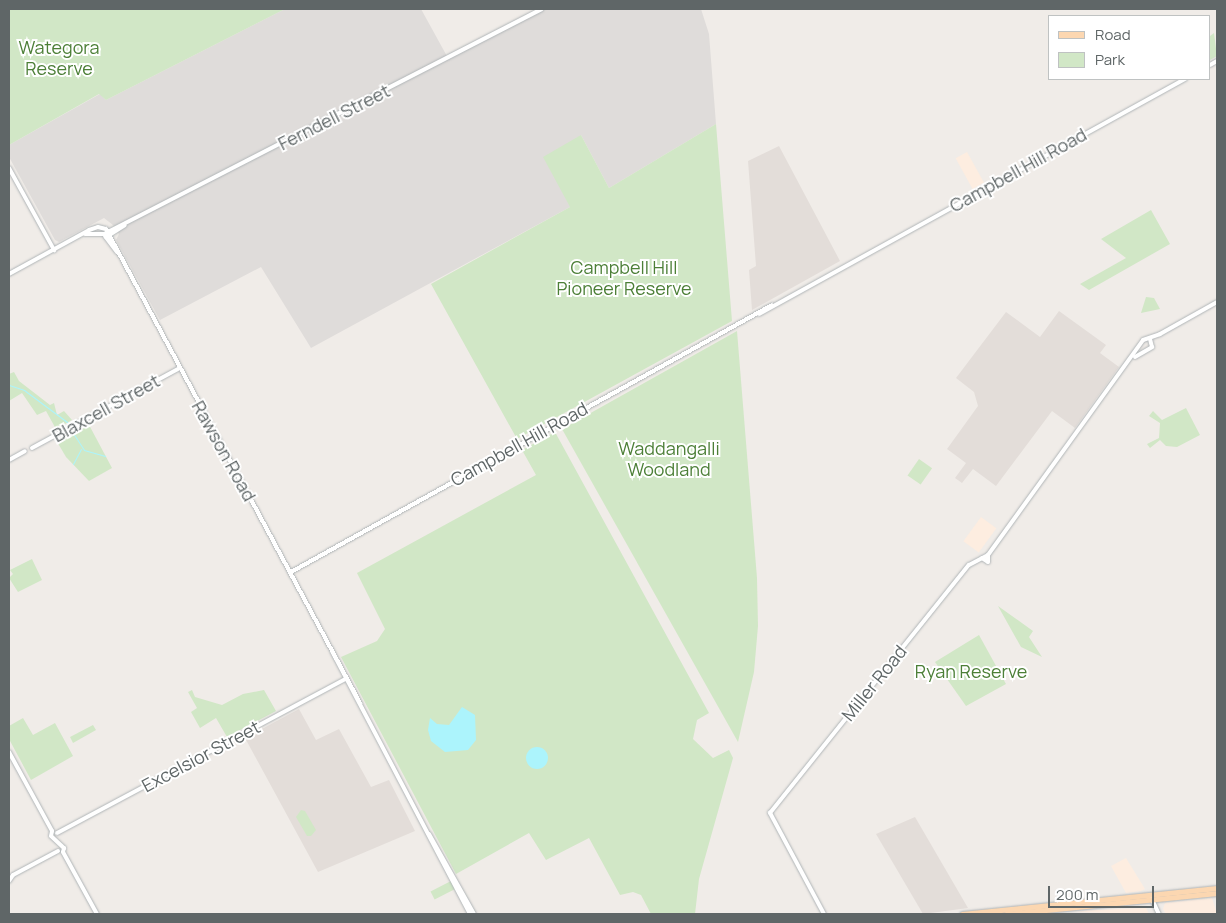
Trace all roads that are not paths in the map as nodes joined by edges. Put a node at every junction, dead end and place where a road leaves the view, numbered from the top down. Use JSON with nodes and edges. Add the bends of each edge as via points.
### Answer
{"nodes":[{"id":1,"x":542,"y":9,"type":"edge"},
{"id":2,"x":1183,"y":80,"type":"edge"},
{"id":3,"x":9,"y":168,"type":"edge"},
{"id":4,"x":107,"y":235,"type":"junction"},
{"id":5,"x":54,"y":250,"type":"junction"},
{"id":6,"x":9,"y":274,"type":"edge"},
{"id":7,"x":1217,"y":302,"type":"edge"},
{"id":8,"x":1151,"y":340,"type":"junction"},
{"id":9,"x":1144,"y":346,"type":"junction"},
{"id":10,"x":180,"y":368,"type":"junction"},
{"id":11,"x":9,"y":460,"type":"edge"},
{"id":12,"x":988,"y":554,"type":"junction"},
{"id":13,"x":982,"y":558,"type":"junction"},
{"id":14,"x":291,"y":572,"type":"junction"},
{"id":15,"x":331,"y":650,"type":"junction"},
{"id":16,"x":338,"y":659,"type":"junction"},
{"id":17,"x":345,"y":679,"type":"junction"},
{"id":18,"x":355,"y":691,"type":"junction"},
{"id":19,"x":360,"y":704,"type":"junction"},
{"id":20,"x":9,"y":752,"type":"edge"},
{"id":21,"x":55,"y":834,"type":"junction"},
{"id":22,"x":61,"y":850,"type":"junction"},
{"id":23,"x":11,"y":874,"type":"edge"},
{"id":24,"x":9,"y":880,"type":"edge"},
{"id":25,"x":1217,"y":888,"type":"edge"},
{"id":26,"x":1217,"y":893,"type":"edge"},
{"id":27,"x":1150,"y":895,"type":"junction"},
{"id":28,"x":1152,"y":900,"type":"junction"},
{"id":29,"x":98,"y":914,"type":"edge"},
{"id":30,"x":472,"y":914,"type":"edge"},
{"id":31,"x":824,"y":914,"type":"edge"},
{"id":32,"x":962,"y":914,"type":"edge"},
{"id":33,"x":1006,"y":914,"type":"edge"},
{"id":34,"x":1159,"y":914,"type":"edge"}],
"edges":[{"from":1,"to":4,"type":"street","name":"Ferndell Street"},
{"from":2,"to":14,"type":"street","name":"Campbell Hill Road","via":[[851,262],[847,260],[846,264],[772,306]]},
{"from":3,"to":5,"type":"street"},
{"from":4,"to":5,"type":"street","via":[[85,234]]},
{"from":4,"to":10,"type":"street","name":"Rawson Road"},
{"from":5,"to":6,"type":"street"},
{"from":7,"to":8,"type":"street"},
{"from":8,"to":9,"type":"street","via":[[1144,339]]},
{"from":8,"to":9,"type":"street","via":[[1151,348]]},
{"from":9,"to":12,"type":"street"},
{"from":10,"to":11,"type":"street","name":"Blaxcell Street","via":[[32,448],[27,447]]},
{"from":10,"to":14,"type":"street","name":"Rawson Road"},
{"from":12,"to":13,"type":"street"},
{"from":12,"to":13,"type":"street","via":[[988,562]]},
{"from":13,"to":31,"type":"street","name":"Miller Road","via":[[969,565],[770,814]]},
{"from":14,"to":15,"type":"street","name":"Rawson Road"},
{"from":15,"to":16,"type":"street","name":"Rawson Road"},
{"from":15,"to":17,"type":"street","name":"Rawson Road"},
{"from":16,"to":17,"type":"street"},
{"from":16,"to":18,"type":"street","name":"Rawson Road"},
{"from":17,"to":18,"type":"street"},
{"from":17,"to":19,"type":"street","name":"Rawson Road"},
{"from":17,"to":21,"type":"street","name":"Excelsior Street"},
{"from":18,"to":19,"type":"street","name":"Rawson Road"},
{"from":19,"to":30,"type":"street","name":"Rawson Road"},
{"from":20,"to":21,"type":"street"},
{"from":21,"to":22,"type":"street"},
{"from":22,"to":23,"type":"street"},
{"from":22,"to":29,"type":"street"},
{"from":23,"to":24,"type":"street"},
{"from":25,"to":27,"type":"main road"},
{"from":26,"to":28,"type":"main road"},
{"from":27,"to":28,"type":"street"},
{"from":27,"to":32,"type":"main road"},
{"from":28,"to":33,"type":"main road"},
{"from":28,"to":34,"type":"street"}]}
